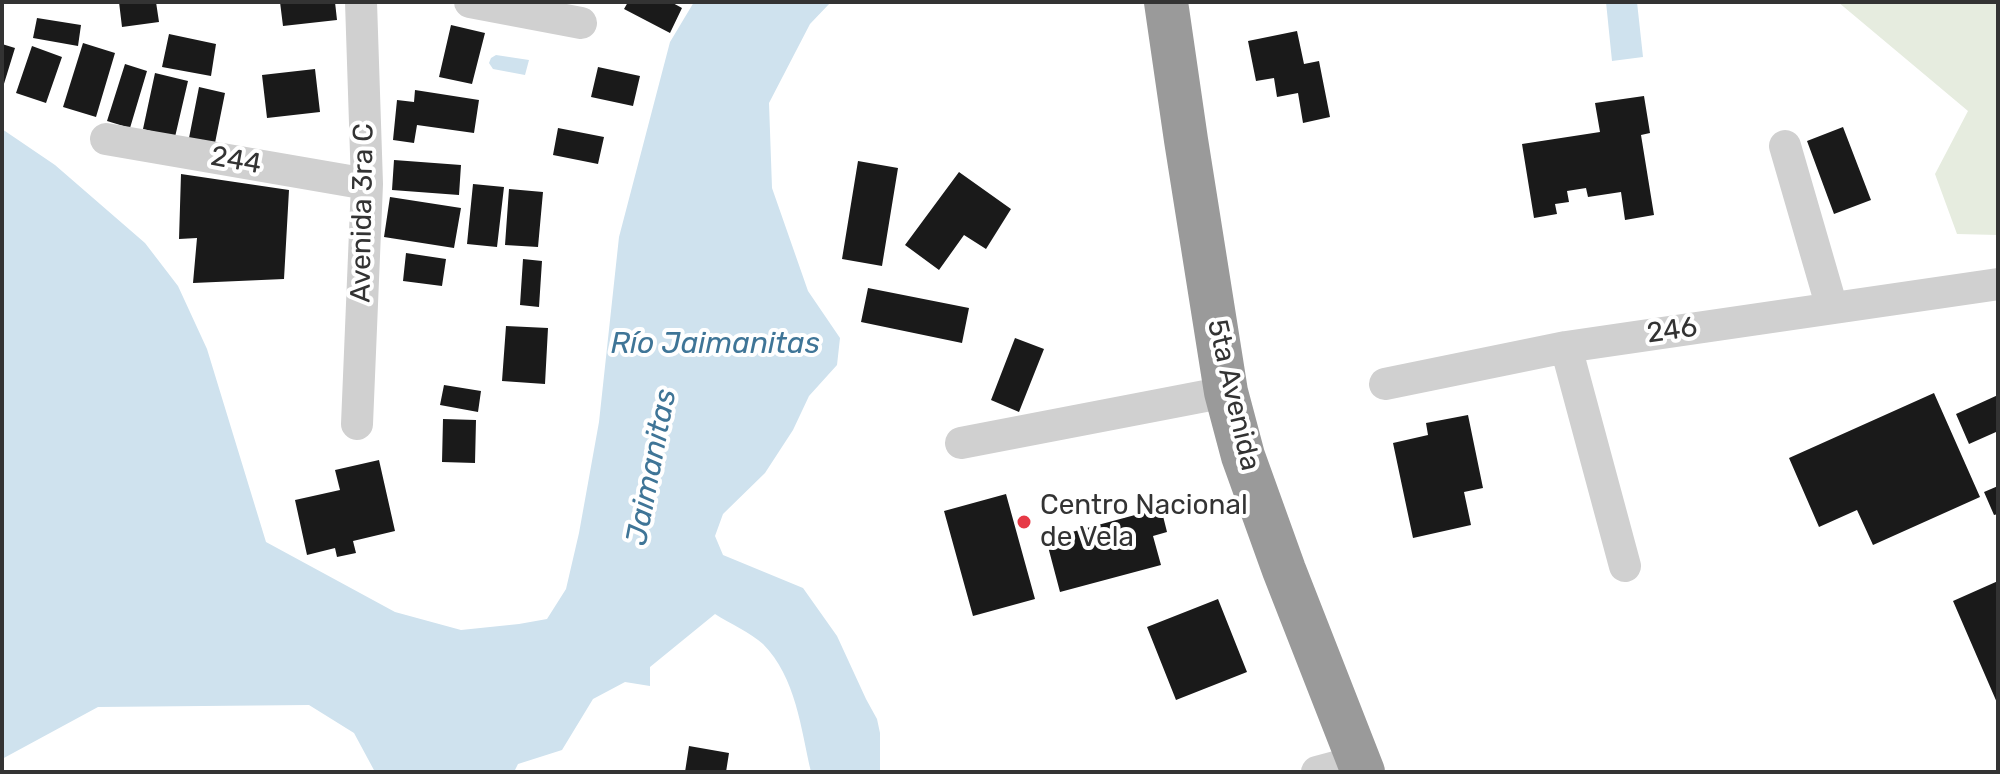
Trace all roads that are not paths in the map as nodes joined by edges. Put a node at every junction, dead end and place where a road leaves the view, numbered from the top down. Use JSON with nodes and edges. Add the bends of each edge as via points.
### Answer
{"nodes":[{"id":1,"x":361,"y":2,"type":"edge"},
{"id":2,"x":470,"y":2,"type":"edge"},
{"id":3,"x":1166,"y":2,"type":"edge"},
{"id":4,"x":581,"y":23,"type":"dead end"},
{"id":5,"x":106,"y":139,"type":"dead end"},
{"id":6,"x":1785,"y":146,"type":"dead end"},
{"id":7,"x":367,"y":184,"type":"junction"},
{"id":8,"x":1998,"y":284,"type":"edge"},
{"id":9,"x":1832,"y":308,"type":"junction"},
{"id":10,"x":1566,"y":347,"type":"junction"},
{"id":11,"x":1385,"y":384,"type":"dead end"},
{"id":12,"x":1226,"y":392,"type":"junction"},
{"id":13,"x":357,"y":424,"type":"dead end"},
{"id":14,"x":961,"y":443,"type":"dead end"},
{"id":15,"x":1625,"y":566,"type":"dead end"},
{"id":16,"x":1361,"y":766,"type":"edge"},
{"id":17,"x":1317,"y":772,"type":"edge"}],
"edges":[{"from":1,"to":7,"type":"street","name":"Avenida 3ra C"},
{"from":2,"to":4,"type":"street"},
{"from":3,"to":12,"type":"highway","name":"5ta Avenida"},
{"from":5,"to":7,"type":"street","name":"244"},
{"from":6,"to":9,"type":"street"},
{"from":7,"to":13,"type":"street","name":"Avenida 3ra C"},
{"from":8,"to":9,"type":"street","name":"246"},
{"from":9,"to":10,"type":"street","name":"246"},
{"from":10,"to":11,"type":"street","name":"246"},
{"from":10,"to":15,"type":"street"},
{"from":12,"to":14,"type":"street"},
{"from":12,"to":16,"type":"highway","name":"5ta Avenida","via":[[1278,556]]},
{"from":16,"to":17,"type":"street"}]}
